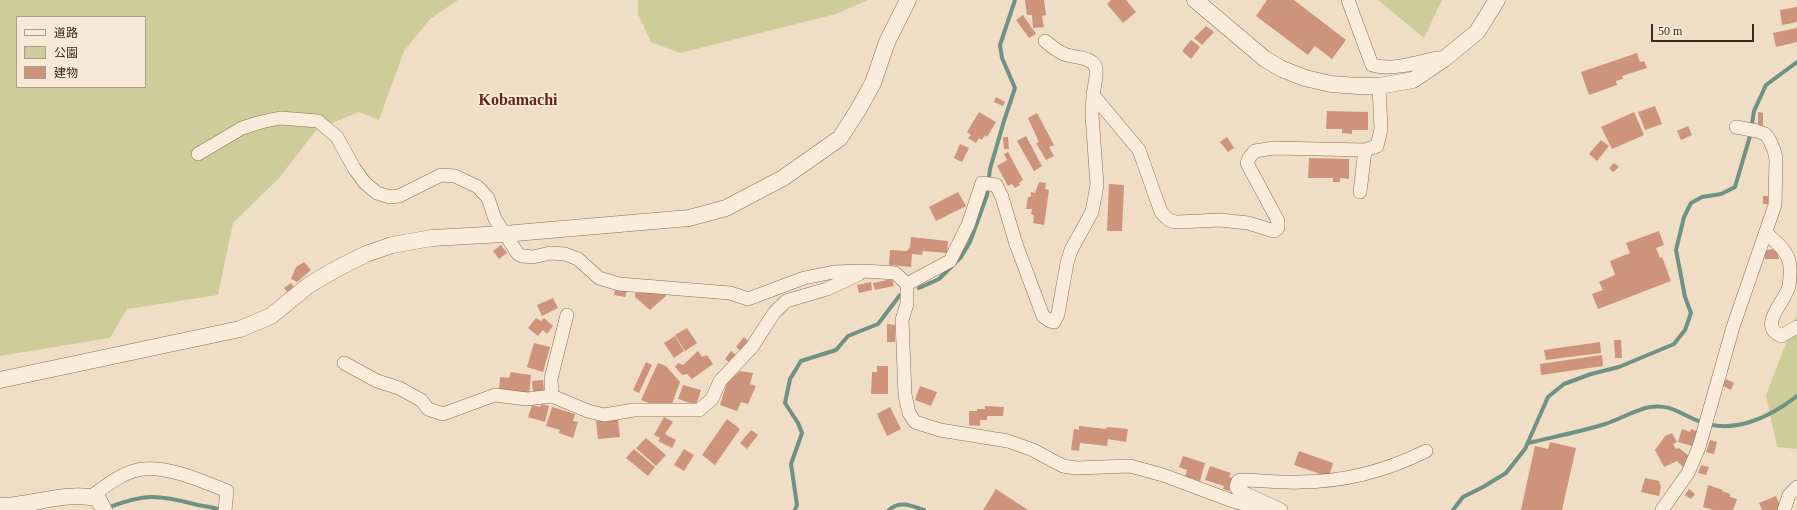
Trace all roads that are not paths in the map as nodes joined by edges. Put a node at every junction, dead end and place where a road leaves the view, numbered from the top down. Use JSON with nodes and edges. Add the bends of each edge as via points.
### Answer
{"nodes":[{"id":1,"x":908,"y":0,"type":"edge"},
{"id":2,"x":1195,"y":0,"type":"edge"},
{"id":3,"x":1348,"y":0,"type":"edge"},
{"id":4,"x":1497,"y":0,"type":"edge"},
{"id":5,"x":1045,"y":41,"type":"dead end"},
{"id":6,"x":1444,"y":59,"type":"junction"},
{"id":7,"x":1379,"y":86,"type":"junction"},
{"id":8,"x":1093,"y":95,"type":"junction"},
{"id":9,"x":1746,"y":129,"type":"dead end"},
{"id":10,"x":1365,"y":150,"type":"junction"},
{"id":11,"x":198,"y":154,"type":"dead end"},
{"id":12,"x":1360,"y":192,"type":"dead end"},
{"id":13,"x":1766,"y":233,"type":"junction"},
{"id":14,"x":504,"y":234,"type":"junction"},
{"id":15,"x":864,"y":271,"type":"junction"},
{"id":16,"x":907,"y":284,"type":"junction"},
{"id":17,"x":567,"y":315,"type":"dead end"},
{"id":18,"x":1797,"y":327,"type":"edge"},
{"id":19,"x":344,"y":364,"type":"dead end"},
{"id":20,"x":0,"y":380,"type":"edge"},
{"id":21,"x":552,"y":396,"type":"junction"},
{"id":22,"x":1426,"y":451,"type":"dead end"},
{"id":23,"x":1797,"y":487,"type":"edge"},
{"id":24,"x":97,"y":502,"type":"edge"},
{"id":25,"x":0,"y":506,"type":"edge"},
{"id":26,"x":225,"y":510,"type":"edge"},
{"id":27,"x":1264,"y":510,"type":"edge"},
{"id":28,"x":1281,"y":510,"type":"edge"},
{"id":29,"x":1662,"y":510,"type":"edge"},
{"id":30,"x":1784,"y":510,"type":"edge"}],
"edges":[{"from":1,"to":14,"type":"street","via":[[887,42],[873,83],[840,138],[783,178],[726,208],[689,218]]},
{"from":2,"to":7,"type":"street","via":[[1265,59],[1282,69],[1331,84]]},
{"from":3,"to":6,"type":"street","via":[[1372,65],[1400,66]]},
{"from":4,"to":6,"type":"street","via":[[1477,32]]},
{"from":5,"to":8,"type":"street","via":[[1066,54],[1084,58],[1094,64],[1096,69]]},
{"from":6,"to":7,"type":"street","via":[[1413,80]]},
{"from":7,"to":10,"type":"street","via":[[1381,129],[1377,146]]},
{"from":8,"to":10,"type":"street","via":[[1139,150],[1161,212],[1172,222],[1220,220],[1248,223],[1274,231],[1278,228],[1278,221],[1247,164],[1251,154],[1261,150],[1283,148]]},
{"from":8,"to":16,"type":"street","via":[[1097,185],[1092,212],[1071,250],[1063,279],[1058,314],[1054,322],[1043,316],[1016,244],[1002,197],[989,184],[950,261]]},
{"from":9,"to":13,"type":"street","via":[[1765,134],[1776,159],[1775,205]]},
{"from":10,"to":12,"type":"street"},
{"from":11,"to":14,"type":"street","via":[[242,128],[261,122],[280,118],[318,121],[337,137],[354,168],[365,183],[377,193],[390,197],[399,196],[441,175],[455,176],[478,187],[488,198],[495,219]]},
{"from":13,"to":18,"type":"street","via":[[1778,244],[1788,259],[1790,276],[1789,287],[1774,313],[1772,328],[1774,333],[1781,336]]},
{"from":13,"to":29,"type":"street","via":[[1733,327],[1699,447],[1688,473]]},
{"from":14,"to":15,"type":"street","via":[[522,256],[565,254],[578,259],[598,278],[618,284],[730,293],[748,299],[804,278],[834,272]]},
{"from":14,"to":20,"type":"street","via":[[432,238],[392,245],[338,268],[309,285],[271,316],[240,329]]},
{"from":15,"to":16,"type":"street","via":[[895,273]]},
{"from":15,"to":21,"type":"street","via":[[827,289],[786,301],[774,313],[752,347],[720,381],[712,398],[699,410],[634,410],[604,415]]},
{"from":16,"to":27,"type":"street","via":[[907,304],[902,320],[905,395],[908,413],[915,422],[940,430],[1008,441],[1033,450],[1063,466],[1130,466],[1164,475]]},
{"from":17,"to":21,"type":"street","via":[[551,379]]},
{"from":19,"to":21,"type":"street","via":[[377,381],[399,388],[421,400],[428,409],[443,414],[495,395],[527,399]]},
{"from":22,"to":28,"type":"street","via":[[1375,472],[1335,479],[1298,482],[1238,481],[1238,490]]},
{"from":23,"to":30,"type":"street","via":[[1789,495]]},
{"from":24,"to":25,"type":"street","via":[[69,497]]},
{"from":24,"to":26,"type":"street","via":[[126,474],[144,468],[165,471],[227,491]]}]}
